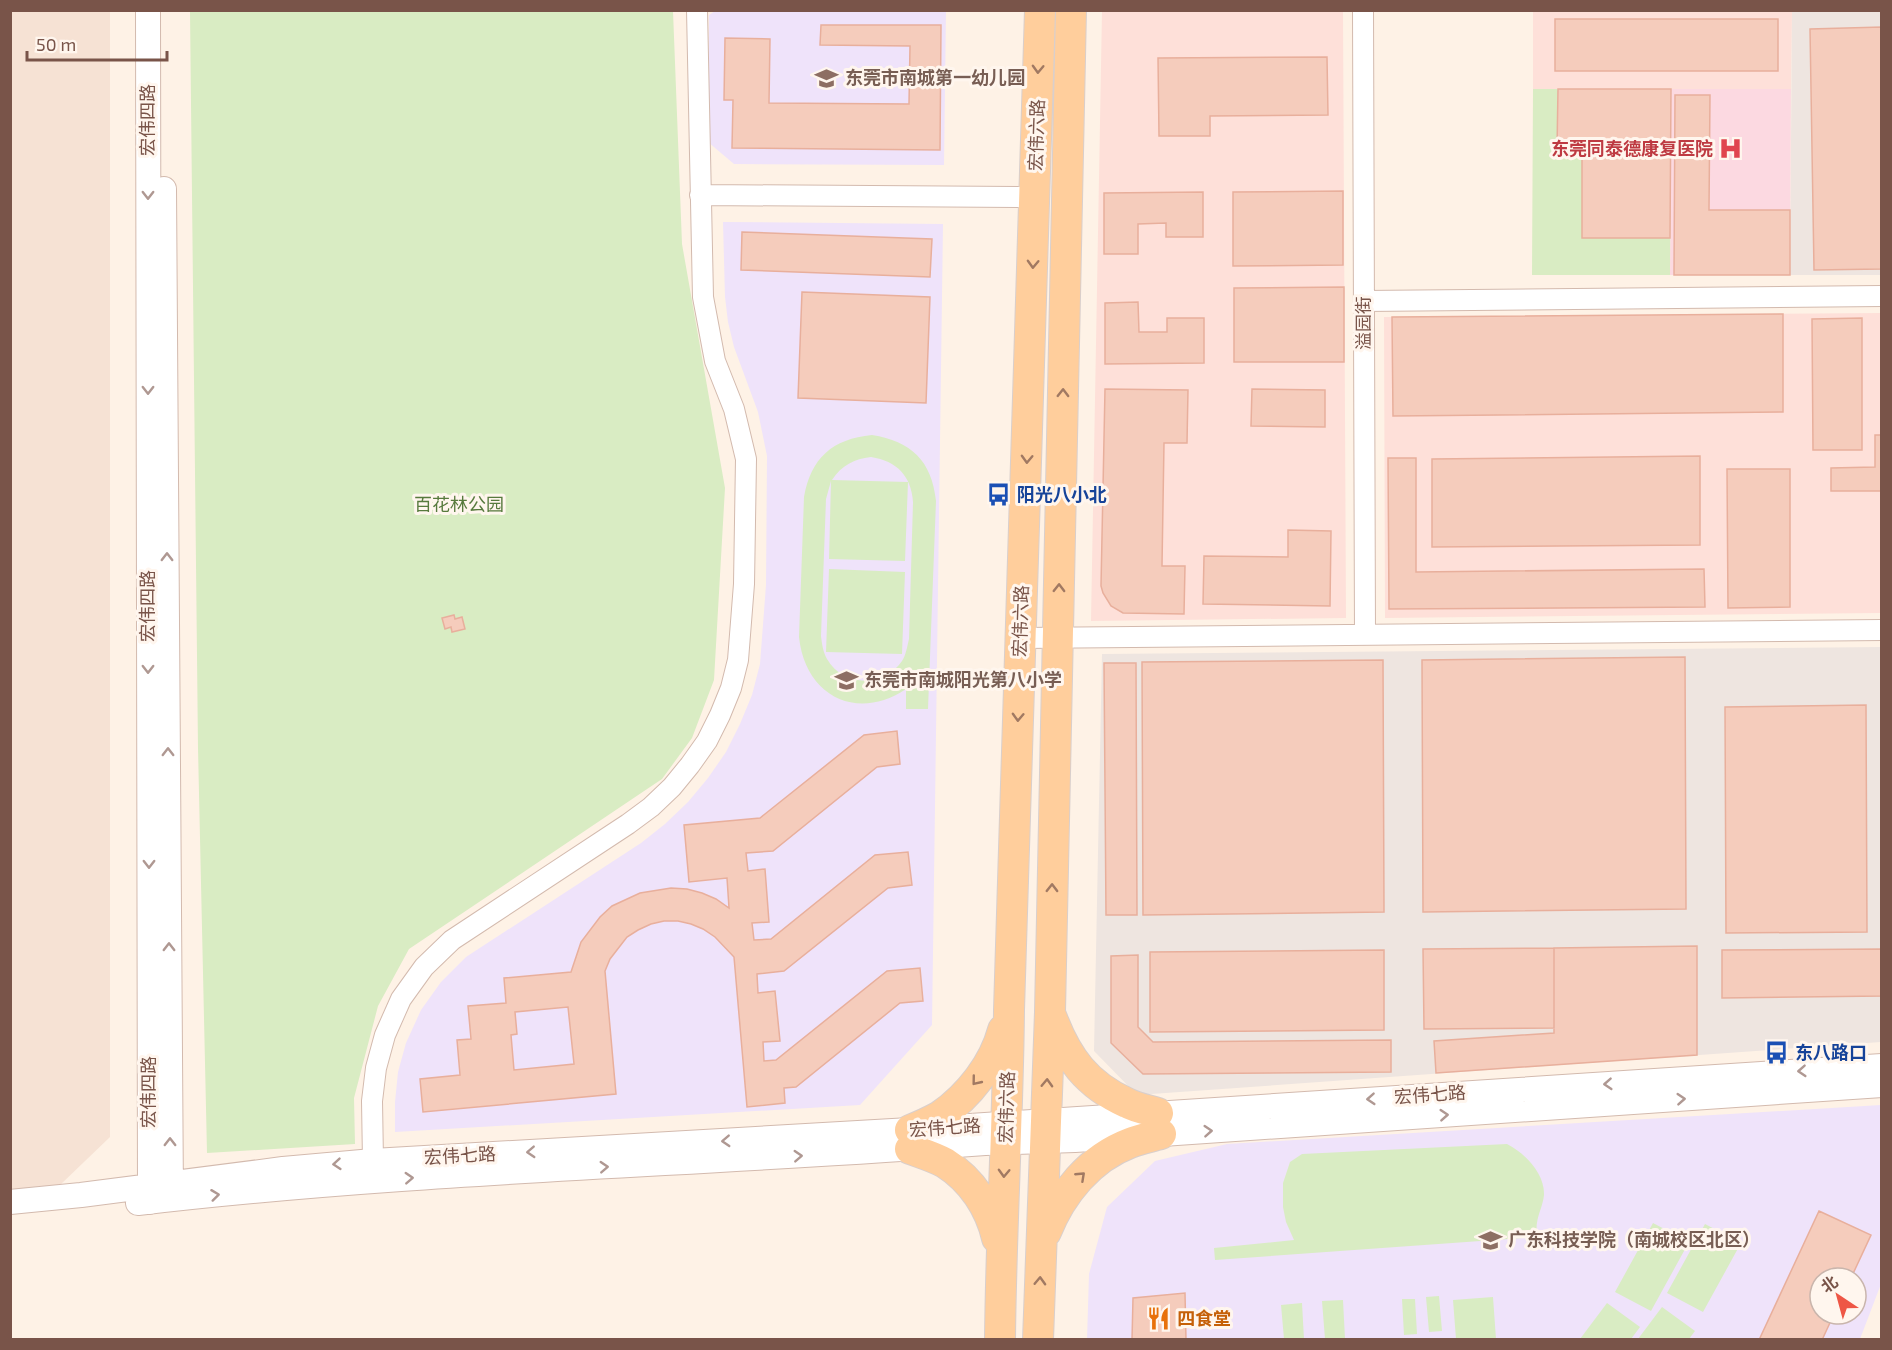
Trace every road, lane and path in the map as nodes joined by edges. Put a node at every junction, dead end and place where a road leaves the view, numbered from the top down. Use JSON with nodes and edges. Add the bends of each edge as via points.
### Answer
{"nodes":[{"id":1,"x":148,"y":10,"type":"edge"},
{"id":2,"x":163,"y":10,"type":"edge"},
{"id":3,"x":697,"y":10,"type":"edge"},
{"id":4,"x":1040,"y":10,"type":"edge"},
{"id":5,"x":1071,"y":10,"type":"edge"},
{"id":6,"x":1363,"y":10,"type":"edge"},
{"id":7,"x":700,"y":195,"type":"junction"},
{"id":8,"x":1035,"y":197,"type":"junction"},
{"id":9,"x":1881,"y":296,"type":"edge"},
{"id":10,"x":1364,"y":301,"type":"junction"},
{"id":11,"x":1881,"y":630,"type":"edge"},
{"id":12,"x":1365,"y":635,"type":"junction"},
{"id":13,"x":1021,"y":638,"type":"junction"},
{"id":14,"x":1058,"y":638,"type":"junction"},
{"id":15,"x":1009,"y":1010,"type":"junction"},
{"id":16,"x":1050,"y":1012,"type":"junction"},
{"id":17,"x":1881,"y":1066,"type":"edge"},
{"id":18,"x":1881,"y":1085,"type":"edge"},
{"id":19,"x":1160,"y":1123,"type":"junction"},
{"id":20,"x":1045,"y":1131,"type":"junction"},
{"id":21,"x":1006,"y":1133,"type":"junction"},
{"id":22,"x":910,"y":1140,"type":"junction"},
{"id":23,"x":373,"y":1161,"type":"junction"},
{"id":24,"x":160,"y":1193,"type":"junction"},
{"id":25,"x":10,"y":1202,"type":"edge"},
{"id":26,"x":10,"y":1218,"type":"edge"},
{"id":27,"x":1041,"y":1244,"type":"junction"},
{"id":28,"x":1001,"y":1255,"type":"junction"},
{"id":29,"x":1000,"y":1340,"type":"edge"},
{"id":30,"x":1038,"y":1340,"type":"edge"}],
"edges":[{"from":1,"to":24,"type":"street","name":"宏伟四路","one_way":true},
{"from":24,"to":2,"type":"street","name":"宏伟四路","one_way":true},
{"from":3,"to":7,"type":"street"},
{"from":4,"to":8,"type":"main road","name":"宏伟六路","one_way":true},
{"from":14,"to":5,"type":"main road","name":"宏伟六路","one_way":true},
{"from":6,"to":10,"type":"street","name":"溢园街"},
{"from":7,"to":8,"type":"street"},
{"from":7,"to":23,"type":"street","via":[[703,297],[715,361],[734,409],[746,459],[744,584],[738,660],[731,688],[707,741],[672,787],[651,807],[452,940],[424,967],[401,999],[379,1057],[372,1101]]},
{"from":8,"to":13,"type":"main road","name":"宏伟六路","one_way":true},
{"from":9,"to":10,"type":"street"},
{"from":10,"to":12,"type":"street","name":"溢园街"},
{"from":11,"to":12,"type":"street"},
{"from":12,"to":14,"type":"street"},
{"from":13,"to":14,"type":"street"},
{"from":13,"to":15,"type":"main road","name":"宏伟六路","one_way":true},
{"from":16,"to":14,"type":"main road","name":"宏伟六路","one_way":true},
{"from":15,"to":21,"type":"main road","name":"宏伟六路"},
{"from":15,"to":22,"type":"main road","one_way":true,"via":[[1000,1041],[985,1070],[965,1095]]},
{"from":16,"to":19,"type":"main road","via":[[1060,1042],[1078,1068],[1101,1089]]},
{"from":20,"to":16,"type":"main road","name":"宏伟六路","one_way":true},
{"from":17,"to":19,"type":"street","name":"宏伟七路","one_way":true},
{"from":19,"to":18,"type":"street","name":"宏伟七路","one_way":true},
{"from":19,"to":20,"type":"street","name":"宏伟七路"},
{"from":27,"to":19,"type":"main road","one_way":true,"via":[[1054,1212],[1073,1184],[1099,1160]]},
{"from":20,"to":21,"type":"street","name":"宏伟七路"},
{"from":20,"to":27,"type":"main road","name":"宏伟六路"},
{"from":21,"to":22,"type":"street","name":"宏伟七路"},
{"from":21,"to":28,"type":"main road","name":"宏伟六路","one_way":true},
{"from":22,"to":23,"type":"street","name":"宏伟七路","one_way":true},
{"from":24,"to":22,"type":"street","name":"宏伟七路","one_way":true,"via":[[231,1192]]},
{"from":22,"to":28,"type":"main road","via":[[973,1187],[992,1219]]},
{"from":23,"to":24,"type":"street","name":"宏伟七路","one_way":true,"via":[[283,1169]]},
{"from":24,"to":25,"type":"street","name":"宏伟七路"},
{"from":24,"to":26,"type":"street","name":"宏伟七路"},
{"from":30,"to":27,"type":"main road","name":"宏伟六路","one_way":true},
{"from":28,"to":29,"type":"main road","name":"宏伟六路"}]}
